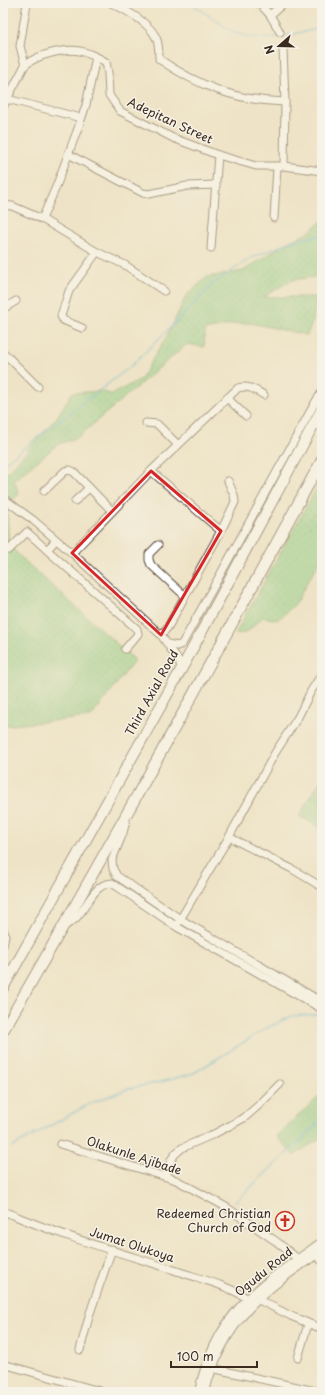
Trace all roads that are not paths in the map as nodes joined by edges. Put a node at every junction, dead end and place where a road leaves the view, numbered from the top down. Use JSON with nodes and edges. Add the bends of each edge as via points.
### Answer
{"nodes":[{"id":1,"x":27,"y":3,"type":"edge"},
{"id":2,"x":111,"y":3,"type":"edge"},
{"id":3,"x":259,"y":3,"type":"edge"},
{"id":4,"x":284,"y":3,"type":"edge"},
{"id":5,"x":270,"y":15,"type":"junction"},
{"id":6,"x":280,"y":32,"type":"dead end"},
{"id":7,"x":283,"y":48,"type":"dead end"},
{"id":8,"x":96,"y":57,"type":"junction"},
{"id":9,"x":25,"y":65,"type":"junction"},
{"id":10,"x":7,"y":99,"type":"junction"},
{"id":11,"x":285,"y":102,"type":"junction"},
{"id":12,"x":3,"y":107,"type":"edge"},
{"id":13,"x":81,"y":118,"type":"junction"},
{"id":14,"x":68,"y":154,"type":"junction"},
{"id":15,"x":218,"y":155,"type":"junction"},
{"id":16,"x":280,"y":166,"type":"junction"},
{"id":17,"x":322,"y":171,"type":"edge"},
{"id":18,"x":216,"y":185,"type":"junction"},
{"id":19,"x":3,"y":205,"type":"edge"},
{"id":20,"x":274,"y":218,"type":"dead end"},
{"id":21,"x":42,"y":219,"type":"junction"},
{"id":22,"x":211,"y":248,"type":"dead end"},
{"id":23,"x":97,"y":252,"type":"junction"},
{"id":24,"x":164,"y":292,"type":"dead end"},
{"id":25,"x":16,"y":302,"type":"dead end"},
{"id":26,"x":3,"y":309,"type":"edge"},
{"id":27,"x":82,"y":328,"type":"dead end"},
{"id":28,"x":3,"y":352,"type":"edge"},
{"id":29,"x":38,"y":387,"type":"dead end"},
{"id":30,"x":322,"y":392,"type":"edge"},
{"id":31,"x":264,"y":395,"type":"dead end"},
{"id":32,"x":227,"y":398,"type":"junction"},
{"id":33,"x":322,"y":409,"type":"edge"},
{"id":34,"x":246,"y":416,"type":"dead end"},
{"id":35,"x":146,"y":424,"type":"dead end"},
{"id":36,"x":178,"y":445,"type":"junction"},
{"id":37,"x":322,"y":460,"type":"edge"},
{"id":38,"x":151,"y":471,"type":"junction"},
{"id":39,"x":228,"y":481,"type":"dead end"},
{"id":40,"x":90,"y":488,"type":"junction"},
{"id":41,"x":44,"y":491,"type":"dead end"},
{"id":42,"x":3,"y":498,"type":"edge"},
{"id":43,"x":75,"y":501,"type":"dead end"},
{"id":44,"x":112,"y":511,"type":"junction"},
{"id":45,"x":221,"y":531,"type":"junction"},
{"id":46,"x":56,"y":540,"type":"junction"},
{"id":47,"x":158,"y":545,"type":"dead end"},
{"id":48,"x":9,"y":550,"type":"dead end"},
{"id":49,"x":47,"y":550,"type":"junction"},
{"id":50,"x":72,"y":554,"type":"junction"},
{"id":51,"x":184,"y":596,"type":"junction"},
{"id":52,"x":161,"y":635,"type":"junction"},
{"id":53,"x":168,"y":644,"type":"junction"},
{"id":54,"x":125,"y":650,"type":"dead end"},
{"id":55,"x":182,"y":668,"type":"junction"},
{"id":56,"x":322,"y":674,"type":"edge"},
{"id":57,"x":128,"y":811,"type":"junction"},
{"id":58,"x":229,"y":837,"type":"junction"},
{"id":59,"x":322,"y":888,"type":"edge"},
{"id":60,"x":180,"y":919,"type":"junction"},
{"id":61,"x":64,"y":927,"type":"junction"},
{"id":62,"x":177,"y":927,"type":"junction"},
{"id":63,"x":3,"y":929,"type":"edge"},
{"id":64,"x":3,"y":945,"type":"edge"},
{"id":65,"x":3,"y":988,"type":"edge"},
{"id":66,"x":322,"y":1002,"type":"edge"},
{"id":67,"x":322,"y":1010,"type":"edge"},
{"id":68,"x":3,"y":1031,"type":"edge"},
{"id":69,"x":280,"y":1084,"type":"dead end"},
{"id":70,"x":60,"y":1144,"type":"dead end"},
{"id":71,"x":166,"y":1176,"type":"junction"},
{"id":72,"x":8,"y":1213,"type":"dead end"},
{"id":73,"x":322,"y":1242,"type":"edge"},
{"id":74,"x":112,"y":1249,"type":"junction"},
{"id":75,"x":316,"y":1252,"type":"edge"},
{"id":76,"x":298,"y":1259,"type":"junction"},
{"id":77,"x":322,"y":1261,"type":"edge"},
{"id":78,"x":248,"y":1299,"type":"junction"},
{"id":79,"x":257,"y":1299,"type":"junction"},
{"id":80,"x":308,"y":1324,"type":"junction"},
{"id":81,"x":322,"y":1328,"type":"edge"},
{"id":82,"x":80,"y":1350,"type":"dead end"},
{"id":83,"x":298,"y":1358,"type":"dead end"},
{"id":84,"x":3,"y":1364,"type":"edge"},
{"id":85,"x":211,"y":1368,"type":"junction"},
{"id":86,"x":103,"y":1392,"type":"edge"},
{"id":87,"x":199,"y":1392,"type":"edge"},
{"id":88,"x":205,"y":1392,"type":"edge"},
{"id":89,"x":320,"y":1392,"type":"edge"}],
"edges":[{"from":1,"to":9,"type":"street","via":[[20,46]]},
{"from":2,"to":11,"type":"street","via":[[128,12],[153,32],[158,44],[159,59],[168,66],[232,95],[251,100]]},
{"from":3,"to":5,"type":"street"},
{"from":4,"to":5,"type":"street"},
{"from":5,"to":6,"type":"street"},
{"from":7,"to":11,"type":"street"},
{"from":8,"to":9,"type":"street","via":[[71,51],[48,54]]},
{"from":8,"to":13,"type":"street"},
{"from":8,"to":15,"type":"street","name":"Adepitan Street","via":[[106,62],[109,95],[120,111],[173,138]]},
{"from":9,"to":10,"type":"street"},
{"from":10,"to":12,"type":"street"},
{"from":10,"to":13,"type":"street"},
{"from":11,"to":16,"type":"street"},
{"from":13,"to":14,"type":"street"},
{"from":14,"to":18,"type":"street","via":[[143,193],[187,186]]},
{"from":14,"to":21,"type":"street"},
{"from":15,"to":16,"type":"street","name":"Adepitan Street","via":[[256,166]]},
{"from":15,"to":18,"type":"street"},
{"from":16,"to":17,"type":"street","name":"Adepitan Street"},
{"from":16,"to":20,"type":"street"},
{"from":18,"to":22,"type":"street"},
{"from":19,"to":21,"type":"street","via":[[12,206]]},
{"from":21,"to":23,"type":"street"},
{"from":23,"to":24,"type":"street","via":[[124,265]]},
{"from":23,"to":27,"type":"street","via":[[69,291],[62,316],[63,320]]},
{"from":25,"to":26,"type":"street"},
{"from":28,"to":29,"type":"street"},
{"from":30,"to":53,"type":"street","via":[[182,644]]},
{"from":31,"to":32,"type":"street","via":[[244,386]]},
{"from":32,"to":34,"type":"street"},
{"from":32,"to":36,"type":"street"},
{"from":33,"to":55,"type":"highway","name":"Third Axial Road"},
{"from":35,"to":36,"type":"street","via":[[157,424]]},
{"from":36,"to":38,"type":"street"},
{"from":37,"to":57,"type":"highway"},
{"from":38,"to":44,"type":"street"},
{"from":38,"to":45,"type":"street"},
{"from":39,"to":45,"type":"street","via":[[235,502]]},
{"from":40,"to":41,"type":"street","via":[[70,470]]},
{"from":40,"to":43,"type":"street"},
{"from":40,"to":44,"type":"street"},
{"from":42,"to":46,"type":"street","via":[[24,512]]},
{"from":44,"to":50,"type":"street"},
{"from":45,"to":51,"type":"street"},
{"from":46,"to":49,"type":"street"},
{"from":46,"to":50,"type":"street"},
{"from":47,"to":51,"type":"street","via":[[149,554],[151,565]]},
{"from":48,"to":49,"type":"street","via":[[27,532]]},
{"from":49,"to":54,"type":"street","via":[[137,629],[138,634]]},
{"from":50,"to":52,"type":"street"},
{"from":51,"to":52,"type":"street"},
{"from":52,"to":53,"type":"street"},
{"from":53,"to":55,"type":"street"},
{"from":55,"to":65,"type":"highway","name":"Third Axial Road"},
{"from":56,"to":58,"type":"street"},
{"from":57,"to":60,"type":"street","via":[[123,833],[112,860],[113,869],[117,876]]},
{"from":57,"to":61,"type":"highway"},
{"from":58,"to":59,"type":"street","via":[[292,869]]},
{"from":58,"to":60,"type":"street"},
{"from":60,"to":62,"type":"street"},
{"from":60,"to":66,"type":"street"},
{"from":61,"to":62,"type":"street","via":[[76,917],[104,883],[112,883]]},
{"from":61,"to":68,"type":"highway"},
{"from":62,"to":67,"type":"street"},
{"from":63,"to":64,"type":"street"},
{"from":69,"to":71,"type":"street","via":[[244,1118],[182,1148],[171,1160]]},
{"from":70,"to":71,"type":"street","name":"Olakunle Ajibade"},
{"from":71,"to":76,"type":"street","name":"Olakunle Ajibade","via":[[226,1207]]},
{"from":72,"to":74,"type":"street","name":"Jumat Olukoya","via":[[44,1228]]},
{"from":73,"to":75,"type":"main road","name":"Ogudu Road"},
{"from":74,"to":78,"type":"street","name":"Jumat Olukoya","via":[[209,1282]]},
{"from":74,"to":82,"type":"street"},
{"from":75,"to":76,"type":"main road","name":"Ogudu Road"},
{"from":75,"to":77,"type":"street"},
{"from":75,"to":79,"type":"main road","name":"Ogudu Road"},
{"from":76,"to":78,"type":"main road","name":"Ogudu Road"},
{"from":78,"to":87,"type":"main road","name":"Ogudu Road","via":[[233,1315],[213,1350]]},
{"from":79,"to":80,"type":"street"},
{"from":79,"to":85,"type":"main road","name":"Ogudu Road","via":[[234,1326]]},
{"from":80,"to":81,"type":"street"},
{"from":80,"to":83,"type":"street"},
{"from":84,"to":86,"type":"street"},
{"from":85,"to":88,"type":"main road","name":"Ogudu Road"},
{"from":85,"to":89,"type":"street"}]}
